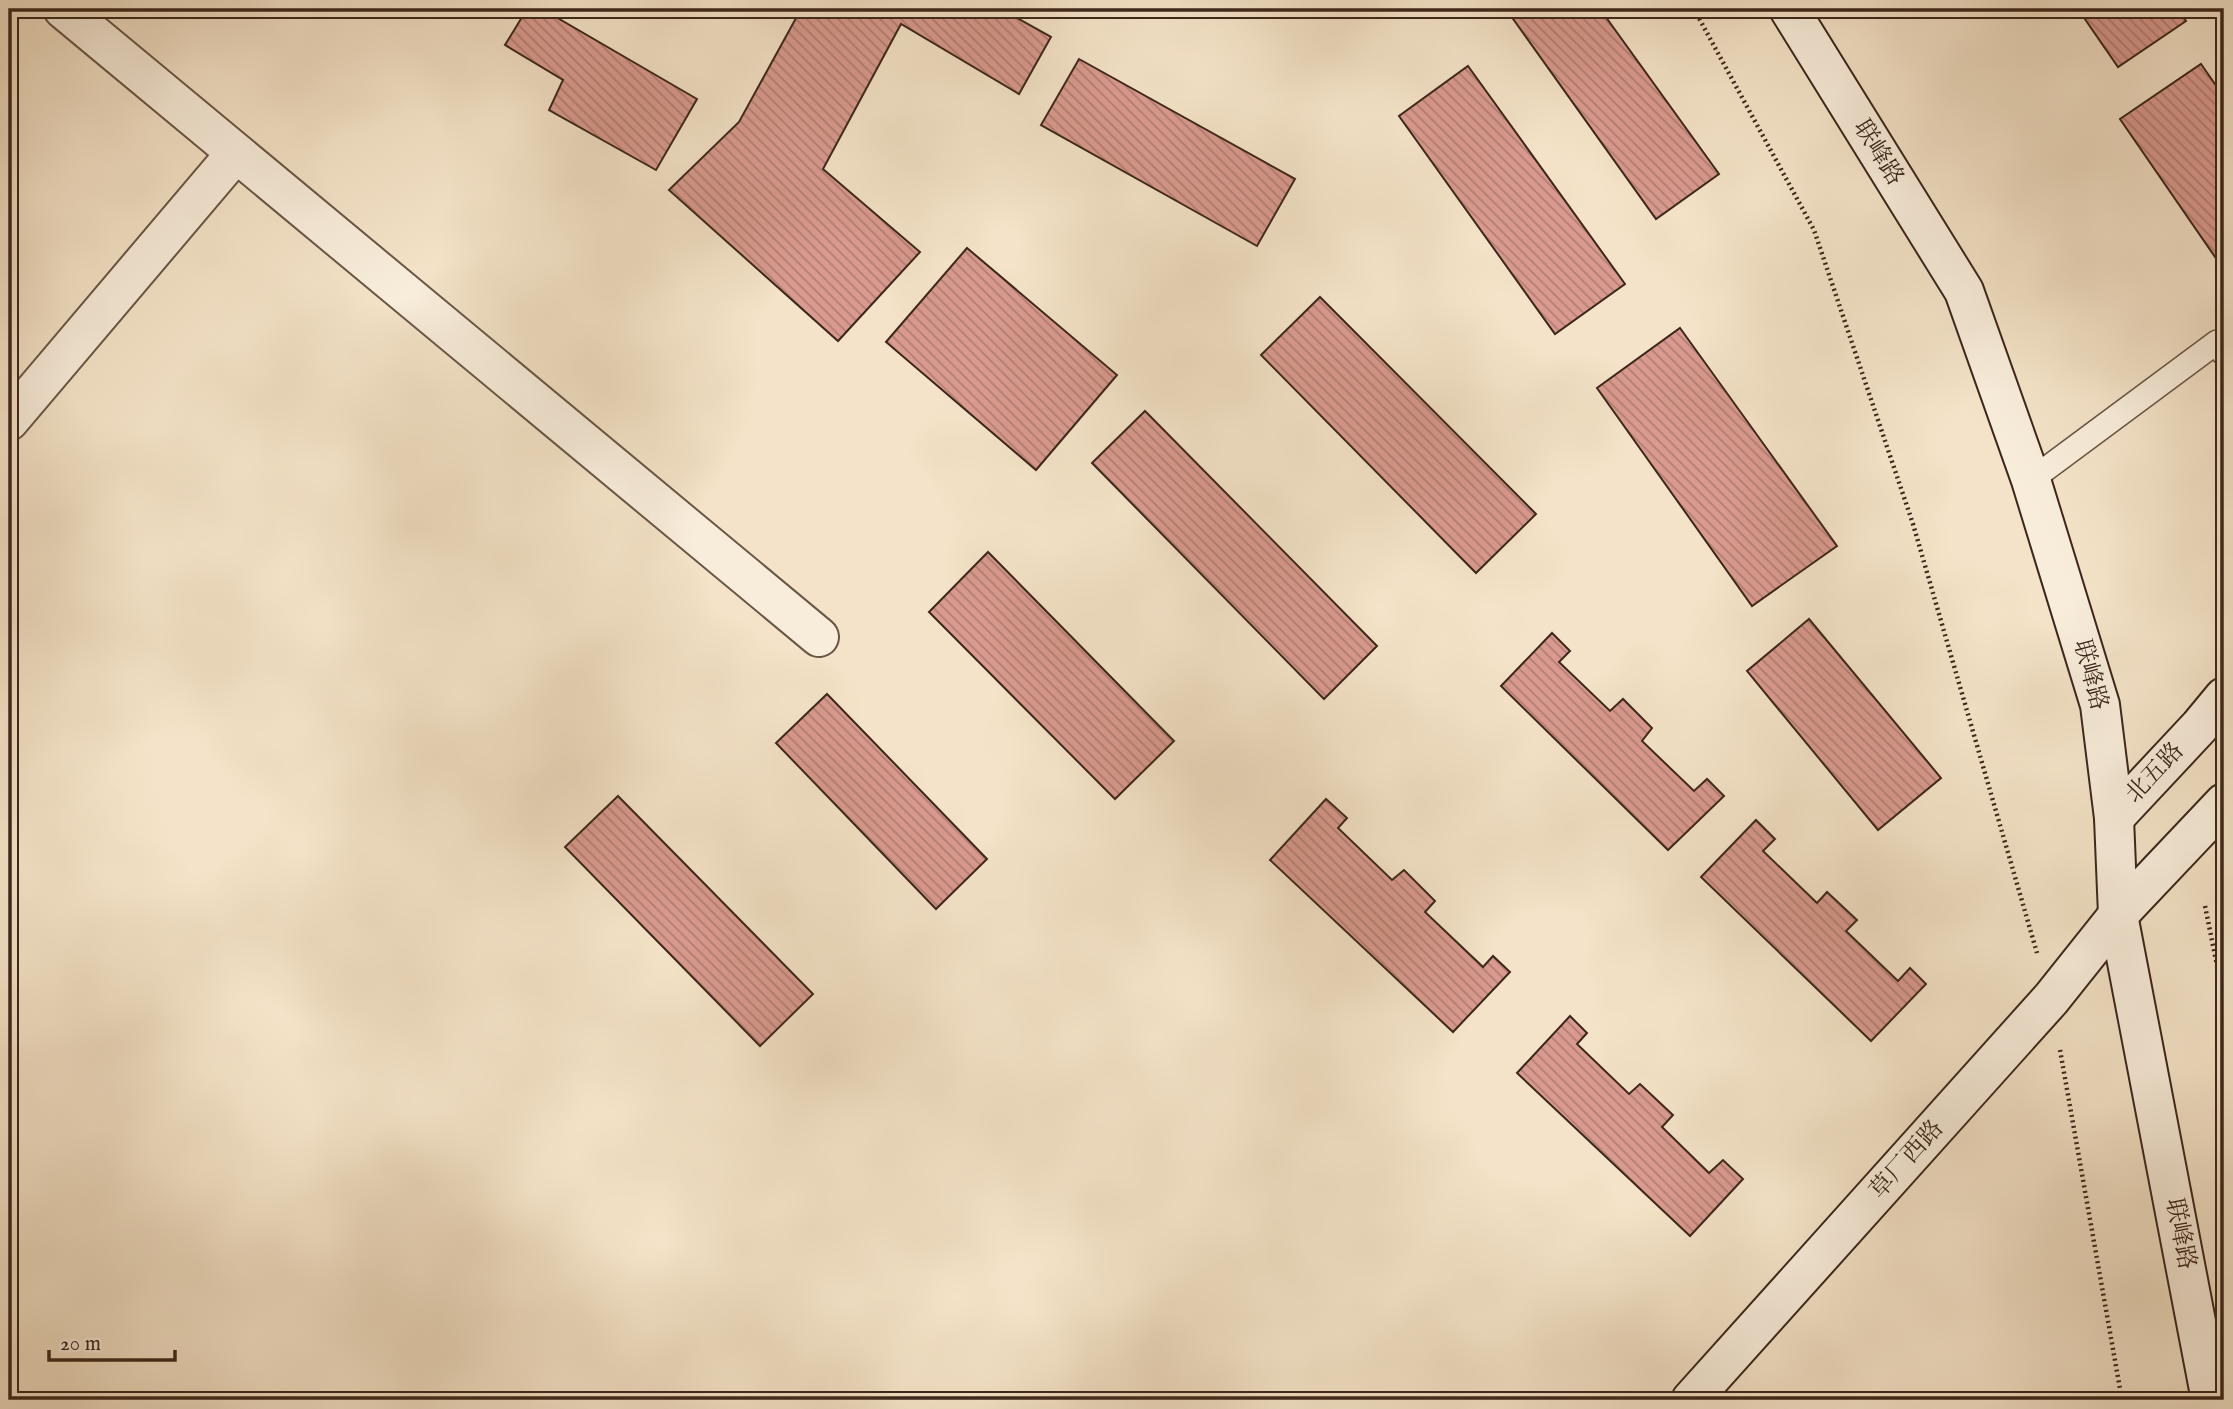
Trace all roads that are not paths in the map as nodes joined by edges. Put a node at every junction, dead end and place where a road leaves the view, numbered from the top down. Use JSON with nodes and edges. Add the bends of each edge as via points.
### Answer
{"nodes":[{"id":1,"x":62,"y":9,"type":"edge"},
{"id":2,"x":1789,"y":9,"type":"edge"},
{"id":3,"x":236,"y":153,"type":"junction"},
{"id":4,"x":2224,"y":354,"type":"edge"},
{"id":5,"x":9,"y":421,"type":"edge"},
{"id":6,"x":2031,"y":480,"type":"junction"},
{"id":7,"x":819,"y":637,"type":"dead end"},
{"id":8,"x":2224,"y":697,"type":"edge"},
{"id":9,"x":2224,"y":803,"type":"edge"},
{"id":10,"x":2114,"y":818,"type":"junction"},
{"id":11,"x":2118,"y":915,"type":"junction"},
{"id":12,"x":1691,"y":1400,"type":"edge"},
{"id":13,"x":2211,"y":1400,"type":"edge"}],
"edges":[{"from":1,"to":3,"type":"main road"},
{"from":2,"to":6,"type":"main road","name":"联峰路","via":[[1964,291]]},
{"from":3,"to":5,"type":"main road"},
{"from":3,"to":7,"type":"main road"},
{"from":4,"to":6,"type":"lane","via":[[2217,342]]},
{"from":6,"to":10,"type":"main road","name":"联峰路","via":[[2100,705]]},
{"from":8,"to":10,"type":"main road","name":"北五路"},
{"from":9,"to":11,"type":"main road"},
{"from":10,"to":11,"type":"main road","name":"联峰路"},
{"from":11,"to":12,"type":"main road","name":"草厂西路","via":[[2051,999]]},
{"from":11,"to":13,"type":"main road","name":"联峰路"}]}
